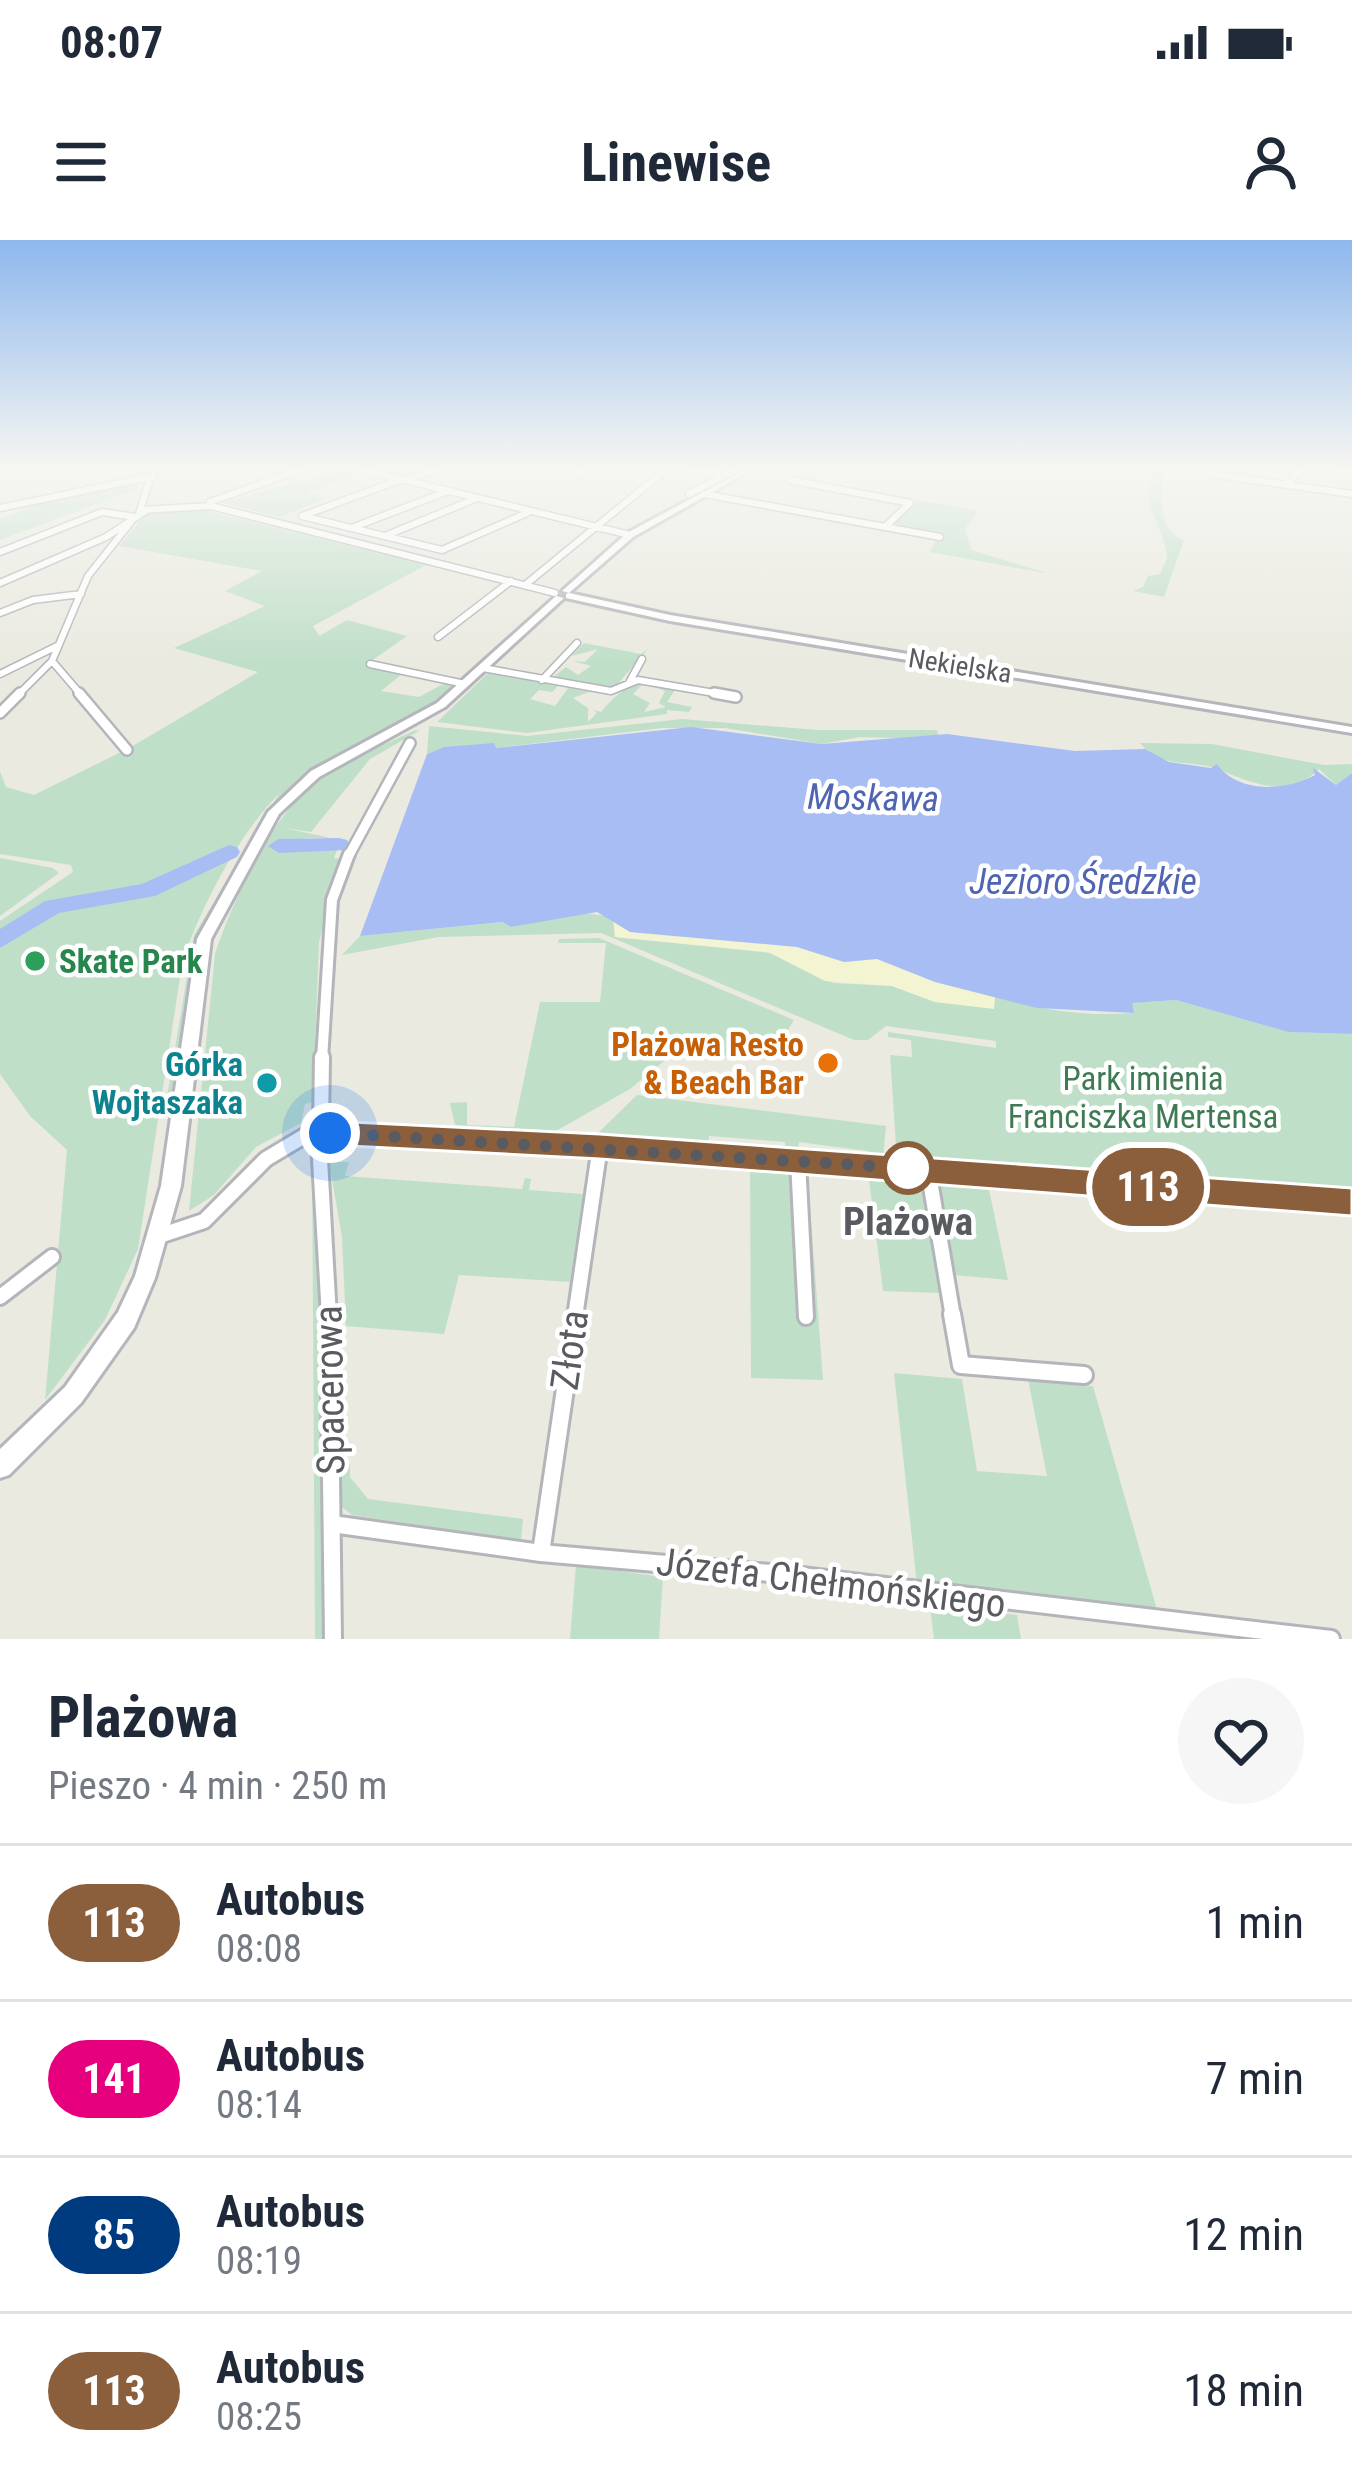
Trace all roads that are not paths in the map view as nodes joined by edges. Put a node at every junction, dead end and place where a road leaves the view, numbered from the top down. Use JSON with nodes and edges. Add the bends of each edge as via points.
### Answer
{"nodes":[{"id":1,"x":50,"y":532,"type":"edge"},
{"id":2,"x":113,"y":532,"type":"edge"},
{"id":3,"x":124,"y":532,"type":"edge"},
{"id":4,"x":319,"y":532,"type":"edge"},
{"id":5,"x":369,"y":532,"type":"edge"},
{"id":6,"x":394,"y":532,"type":"edge"},
{"id":7,"x":483,"y":532,"type":"edge"},
{"id":8,"x":589,"y":532,"type":"edge"},
{"id":9,"x":618,"y":532,"type":"edge"},
{"id":10,"x":635,"y":532,"type":"edge"},
{"id":11,"x":914,"y":532,"type":"edge"},
{"id":12,"x":630,"y":535,"type":"junction"},
{"id":13,"x":385,"y":536,"type":"junction"},
{"id":14,"x":106,"y":537,"type":"junction"},
{"id":15,"x":940,"y":537,"type":"dead end"},
{"id":16,"x":117,"y":539,"type":"junction"},
{"id":17,"x":366,"y":544,"type":"junction"},
{"id":18,"x":0,"y":552,"type":"edge"},
{"id":19,"x":0,"y":571,"type":"edge"},
{"id":20,"x":19,"y":575,"type":"junction"},
{"id":21,"x":511,"y":581,"type":"junction"},
{"id":22,"x":0,"y":583,"type":"edge"},
{"id":23,"x":525,"y":585,"type":"junction"},
{"id":24,"x":81,"y":594,"type":"junction"},
{"id":25,"x":562,"y":595,"type":"junction"},
{"id":26,"x":0,"y":613,"type":"edge"},
{"id":27,"x":438,"y":638,"type":"dead end"},
{"id":28,"x":577,"y":643,"type":"dead end"},
{"id":29,"x":57,"y":646,"type":"junction"},
{"id":30,"x":642,"y":659,"type":"dead end"},
{"id":31,"x":52,"y":661,"type":"junction"},
{"id":32,"x":370,"y":664,"type":"dead end"},
{"id":33,"x":483,"y":668,"type":"junction"},
{"id":34,"x":0,"y":674,"type":"edge"},
{"id":35,"x":542,"y":680,"type":"junction"},
{"id":36,"x":630,"y":681,"type":"junction"},
{"id":37,"x":465,"y":684,"type":"junction"},
{"id":38,"x":736,"y":697,"type":"dead end"},
{"id":39,"x":0,"y":713,"type":"edge"},
{"id":40,"x":1352,"y":730,"type":"edge"},
{"id":41,"x":410,"y":743,"type":"dead end"},
{"id":42,"x":128,"y":750,"type":"dead end"},
{"id":43,"x":320,"y":1134,"type":"junction"},
{"id":44,"x":600,"y":1146,"type":"junction"},
{"id":45,"x":799,"y":1161,"type":"junction"},
{"id":46,"x":928,"y":1169,"type":"junction"},
{"id":47,"x":1352,"y":1202,"type":"edge"},
{"id":48,"x":159,"y":1236,"type":"junction"},
{"id":49,"x":52,"y":1256,"type":"dead end"},
{"id":50,"x":0,"y":1297,"type":"edge"},
{"id":51,"x":806,"y":1318,"type":"dead end"},
{"id":52,"x":1084,"y":1375,"type":"dead end"},
{"id":53,"x":0,"y":1466,"type":"edge"},
{"id":54,"x":332,"y":1524,"type":"junction"},
{"id":55,"x":541,"y":1553,"type":"junction"},
{"id":56,"x":333,"y":1639,"type":"edge"},
{"id":57,"x":1331,"y":1639,"type":"edge"}],
"edges":[{"from":1,"to":18,"type":"street"},
{"from":2,"to":14,"type":"street"},
{"from":3,"to":16,"type":"street"},
{"from":4,"to":17,"type":"street","name":"Nekielska"},
{"from":5,"to":13,"type":"street"},
{"from":6,"to":13,"type":"street"},
{"from":7,"to":13,"type":"street","via":[[442,550]]},
{"from":8,"to":23,"type":"street"},
{"from":9,"to":12,"type":"street"},
{"from":10,"to":12,"type":"street"},
{"from":11,"to":15,"type":"street"},
{"from":12,"to":25,"type":"street"},
{"from":13,"to":17,"type":"street"},
{"from":14,"to":16,"type":"street"},
{"from":14,"to":20,"type":"street"},
{"from":16,"to":24,"type":"street"},
{"from":17,"to":21,"type":"street","name":"Nekielska"},
{"from":19,"to":20,"type":"street"},
{"from":20,"to":22,"type":"street"},
{"from":21,"to":23,"type":"street","name":"Nekielska"},
{"from":21,"to":27,"type":"street"},
{"from":23,"to":25,"type":"street","name":"Nekielska"},
{"from":24,"to":26,"type":"street"},
{"from":24,"to":29,"type":"street"},
{"from":25,"to":33,"type":"street"},
{"from":25,"to":40,"type":"street","name":"Nekielska"},
{"from":28,"to":35,"type":"street"},
{"from":29,"to":31,"type":"street"},
{"from":29,"to":34,"type":"street"},
{"from":30,"to":36,"type":"street"},
{"from":31,"to":39,"type":"street"},
{"from":31,"to":42,"type":"street"},
{"from":32,"to":37,"type":"street"},
{"from":33,"to":35,"type":"street"},
{"from":33,"to":37,"type":"street"},
{"from":35,"to":36,"type":"street","via":[[610,692]]},
{"from":36,"to":38,"type":"street"},
{"from":37,"to":48,"type":"street","via":[[421,719],[299,785],[274,812],[213,918],[198,960]]},
{"from":41,"to":43,"type":"street","name":"Spacerowa","via":[[357,834],[332,900]]},
{"from":43,"to":44,"type":"street"},
{"from":43,"to":48,"type":"street","via":[[266,1159],[204,1221]]},
{"from":43,"to":54,"type":"street","name":"Spacerowa"},
{"from":44,"to":45,"type":"street"},
{"from":44,"to":55,"type":"street","name":"Złota"},
{"from":45,"to":46,"type":"street"},
{"from":45,"to":51,"type":"street"},
{"from":46,"to":47,"type":"street"},
{"from":46,"to":52,"type":"street","via":[[961,1365]]},
{"from":48,"to":53,"type":"street","via":[[102,1358]]},
{"from":49,"to":50,"type":"street"},
{"from":54,"to":55,"type":"street","name":"Józefa Chełmońskiego"},
{"from":54,"to":56,"type":"street","name":"Spacerowa"},
{"from":55,"to":57,"type":"street","name":"Józefa Chełmońskiego"}]}
